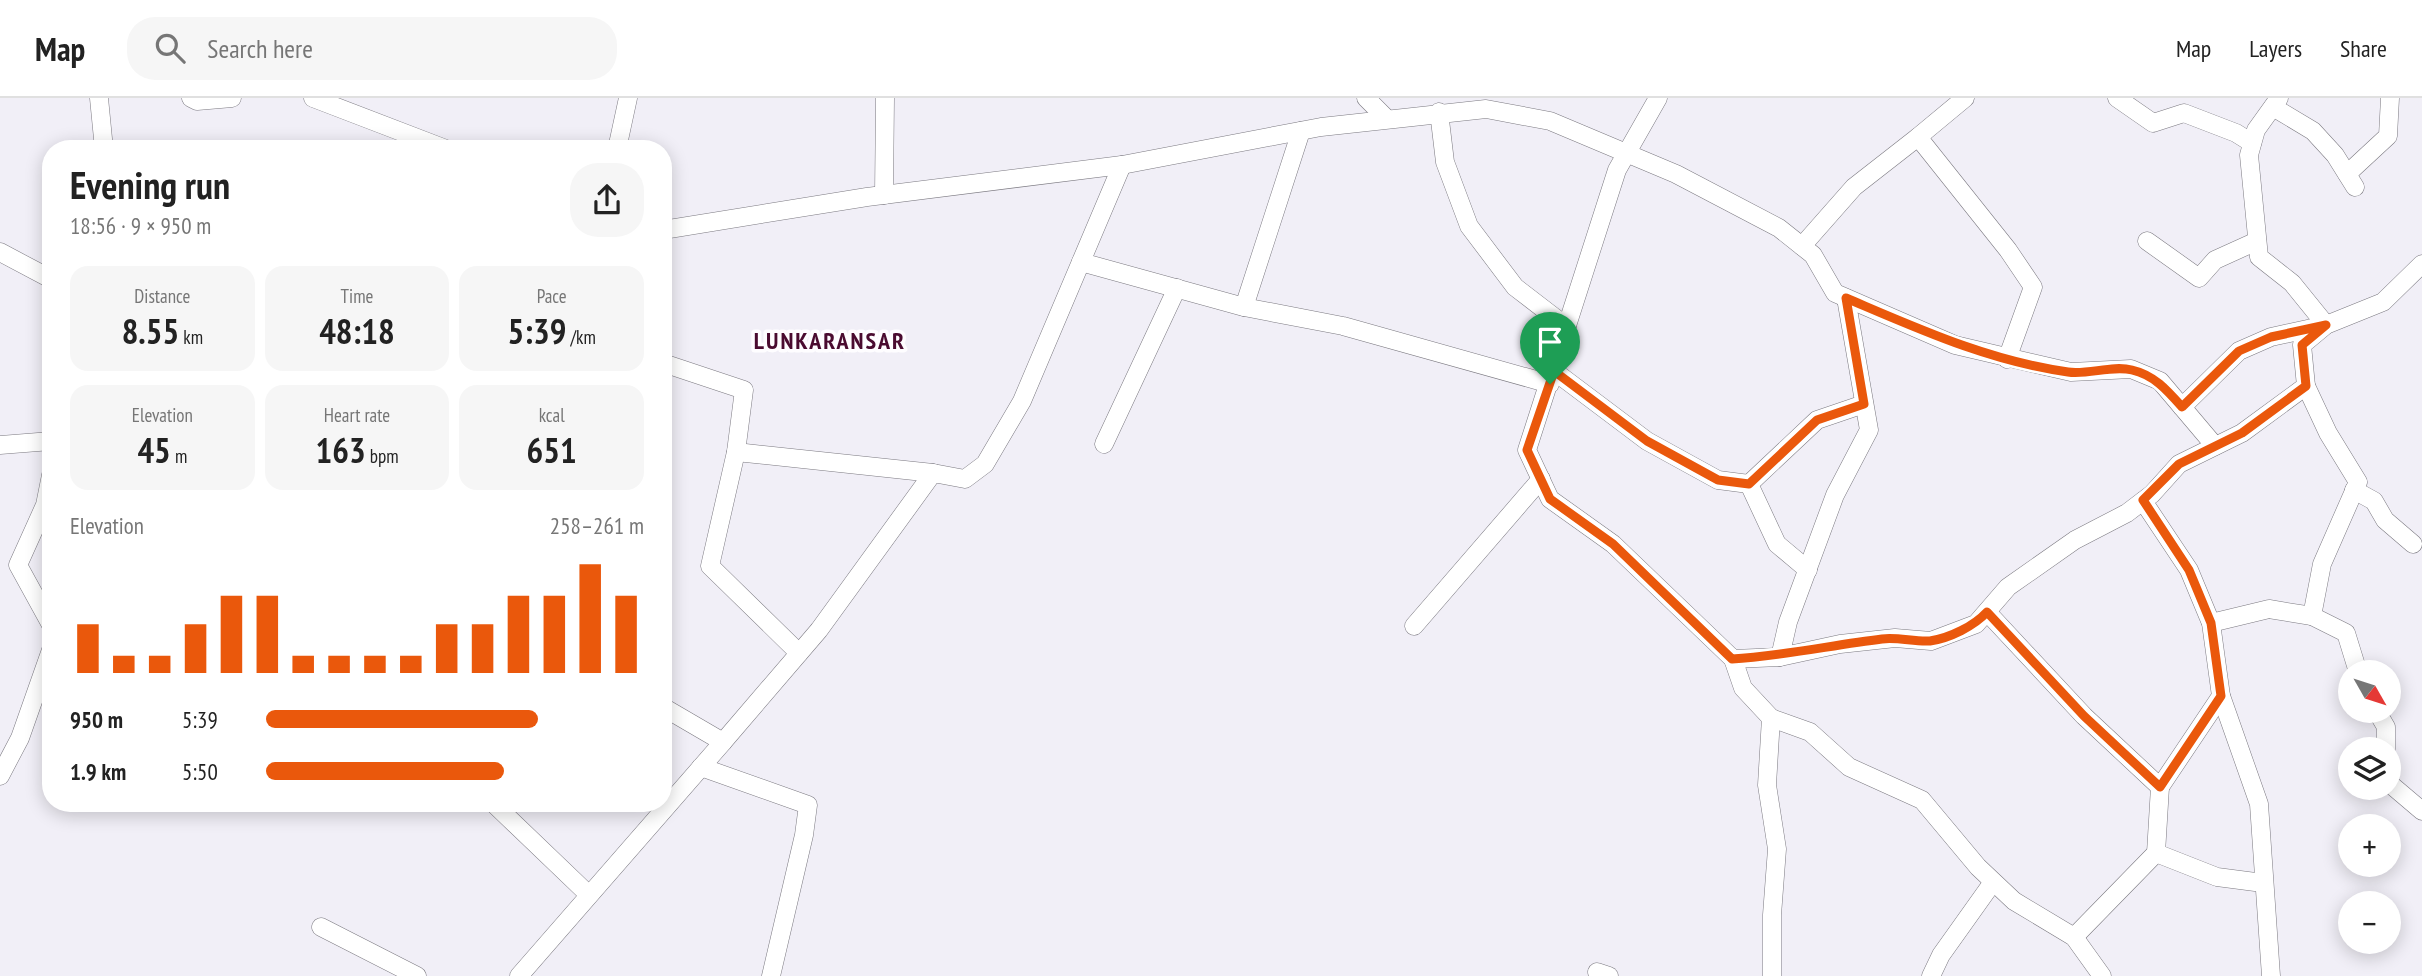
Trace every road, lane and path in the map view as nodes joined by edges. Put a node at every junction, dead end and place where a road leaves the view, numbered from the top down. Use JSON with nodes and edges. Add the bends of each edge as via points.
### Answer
{"nodes":[{"id":1,"x":99,"y":98,"type":"edge"},
{"id":2,"x":191,"y":98,"type":"edge"},
{"id":3,"x":232,"y":98,"type":"edge"},
{"id":4,"x":313,"y":98,"type":"edge"},
{"id":5,"x":628,"y":98,"type":"edge"},
{"id":6,"x":885,"y":98,"type":"edge"},
{"id":7,"x":1366,"y":98,"type":"edge"},
{"id":8,"x":1658,"y":98,"type":"edge"},
{"id":9,"x":1965,"y":98,"type":"edge"},
{"id":10,"x":2117,"y":98,"type":"edge"},
{"id":11,"x":2390,"y":98,"type":"edge"},
{"id":12,"x":2276,"y":102,"type":"edge"},
{"id":13,"x":1493,"y":104,"type":"edge"},
{"id":14,"x":1439,"y":112,"type":"junction"},
{"id":15,"x":1386,"y":118,"type":"junction"},
{"id":16,"x":1301,"y":131,"type":"junction"},
{"id":17,"x":1918,"y":137,"type":"junction"},
{"id":18,"x":103,"y":140,"type":"edge"},
{"id":19,"x":423,"y":140,"type":"edge"},
{"id":20,"x":619,"y":140,"type":"edge"},
{"id":21,"x":2252,"y":143,"type":"junction"},
{"id":22,"x":1627,"y":153,"type":"junction"},
{"id":23,"x":1122,"y":165,"type":"junction"},
{"id":24,"x":884,"y":195,"type":"junction"},
{"id":25,"x":672,"y":229,"type":"edge"},
{"id":26,"x":2257,"y":241,"type":"junction"},
{"id":27,"x":2147,"y":242,"type":"dead end"},
{"id":28,"x":1802,"y":246,"type":"junction"},
{"id":29,"x":0,"y":252,"type":"edge"},
{"id":30,"x":1081,"y":262,"type":"junction"},
{"id":31,"x":2422,"y":264,"type":"edge"},
{"id":32,"x":42,"y":274,"type":"edge"},
{"id":33,"x":1177,"y":288,"type":"junction"},
{"id":34,"x":1846,"y":298,"type":"junction"},
{"id":35,"x":1244,"y":307,"type":"junction"},
{"id":36,"x":2326,"y":325,"type":"junction"},
{"id":37,"x":1567,"y":327,"type":"junction"},
{"id":38,"x":2007,"y":359,"type":"junction"},
{"id":39,"x":672,"y":366,"type":"edge"},
{"id":40,"x":1552,"y":378,"type":"junction"},
{"id":41,"x":2306,"y":386,"type":"junction"},
{"id":42,"x":1864,"y":404,"type":"junction"},
{"id":43,"x":2182,"y":407,"type":"junction"},
{"id":44,"x":42,"y":443,"type":"edge"},
{"id":45,"x":1104,"y":444,"type":"dead end"},
{"id":46,"x":0,"y":445,"type":"edge"},
{"id":47,"x":2215,"y":446,"type":"junction"},
{"id":48,"x":736,"y":452,"type":"junction"},
{"id":49,"x":933,"y":472,"type":"junction"},
{"id":50,"x":1541,"y":479,"type":"junction"},
{"id":51,"x":1749,"y":484,"type":"junction"},
{"id":52,"x":2354,"y":490,"type":"junction"},
{"id":53,"x":2143,"y":500,"type":"junction"},
{"id":54,"x":42,"y":512,"type":"edge"},
{"id":55,"x":2413,"y":544,"type":"dead end"},
{"id":56,"x":1808,"y":570,"type":"junction"},
{"id":57,"x":42,"y":609,"type":"edge"},
{"id":58,"x":1987,"y":612,"type":"junction"},
{"id":59,"x":2312,"y":616,"type":"junction"},
{"id":60,"x":2211,"y":623,"type":"junction"},
{"id":61,"x":1414,"y":626,"type":"dead end"},
{"id":62,"x":799,"y":653,"type":"junction"},
{"id":63,"x":1780,"y":656,"type":"junction"},
{"id":64,"x":1732,"y":659,"type":"junction"},
{"id":65,"x":2354,"y":660,"type":"edge"},
{"id":66,"x":42,"y":676,"type":"edge"},
{"id":67,"x":2221,"y":696,"type":"junction"},
{"id":68,"x":672,"y":712,"type":"edge"},
{"id":69,"x":1771,"y":718,"type":"junction"},
{"id":70,"x":723,"y":742,"type":"junction"},
{"id":71,"x":701,"y":767,"type":"junction"},
{"id":72,"x":0,"y":776,"type":"edge"},
{"id":73,"x":2160,"y":787,"type":"junction"},
{"id":74,"x":2401,"y":793,"type":"edge"},
{"id":75,"x":672,"y":800,"type":"edge"},
{"id":76,"x":2422,"y":811,"type":"edge"},
{"id":77,"x":502,"y":812,"type":"edge"},
{"id":78,"x":662,"y":812,"type":"edge"},
{"id":79,"x":2156,"y":853,"type":"junction"},
{"id":80,"x":1993,"y":882,"type":"junction"},
{"id":81,"x":2263,"y":883,"type":"junction"},
{"id":82,"x":589,"y":895,"type":"junction"},
{"id":83,"x":321,"y":927,"type":"dead end"},
{"id":84,"x":2074,"y":937,"type":"junction"},
{"id":85,"x":418,"y":976,"type":"edge"},
{"id":86,"x":519,"y":976,"type":"edge"},
{"id":87,"x":771,"y":976,"type":"edge"},
{"id":88,"x":1772,"y":976,"type":"edge"},
{"id":89,"x":1931,"y":976,"type":"edge"},
{"id":90,"x":2102,"y":976,"type":"edge"},
{"id":91,"x":2271,"y":976,"type":"edge"}],
"edges":[{"from":1,"to":18,"type":"street"},
{"from":2,"to":3,"type":"street"},
{"from":4,"to":19,"type":"street"},
{"from":5,"to":20,"type":"street"},
{"from":6,"to":24,"type":"street"},
{"from":7,"to":15,"type":"street"},
{"from":8,"to":22,"type":"street"},
{"from":9,"to":17,"type":"street"},
{"from":10,"to":21,"type":"street","via":[[2153,123],[2184,113]]},
{"from":11,"to":12,"type":"street","via":[[2388,135],[2351,180],[2313,131]]},
{"from":12,"to":21,"type":"street"},
{"from":13,"to":14,"type":"street"},
{"from":13,"to":22,"type":"street","via":[[1550,121]]},
{"from":14,"to":15,"type":"street"},
{"from":14,"to":37,"type":"street","via":[[1445,162],[1469,226],[1515,287]]},
{"from":15,"to":16,"type":"street"},
{"from":16,"to":23,"type":"street"},
{"from":16,"to":35,"type":"street"},
{"from":17,"to":28,"type":"street","via":[[1854,187]]},
{"from":17,"to":38,"type":"street","via":[[2033,288]]},
{"from":21,"to":26,"type":"street","via":[[2249,155]]},
{"from":22,"to":28,"type":"street","via":[[1779,228]]},
{"from":22,"to":37,"type":"street","via":[[1617,170]]},
{"from":23,"to":24,"type":"street"},
{"from":23,"to":30,"type":"street"},
{"from":24,"to":25,"type":"street"},
{"from":26,"to":27,"type":"street","via":[[2215,260],[2199,278]]},
{"from":26,"to":36,"type":"street","via":[[2259,257],[2292,283]]},
{"from":28,"to":34,"type":"street","via":[[1813,255],[1835,293]]},
{"from":29,"to":32,"type":"street"},
{"from":30,"to":33,"type":"street"},
{"from":30,"to":49,"type":"street","via":[[1022,401],[985,464],[965,479]]},
{"from":31,"to":36,"type":"street","via":[[2383,302]]},
{"from":33,"to":35,"type":"street"},
{"from":33,"to":45,"type":"street"},
{"from":34,"to":38,"type":"street","via":[[1955,345]]},
{"from":34,"to":42,"type":"street"},
{"from":35,"to":40,"type":"street","via":[[1343,326]]},
{"from":36,"to":41,"type":"street","via":[[2302,345]]},
{"from":36,"to":43,"type":"street","via":[[2271,337],[2239,351]]},
{"from":37,"to":40,"type":"street"},
{"from":38,"to":43,"type":"street","via":[[2071,372],[2131,369],[2160,382]]},
{"from":39,"to":48,"type":"street","via":[[744,390]]},
{"from":40,"to":50,"type":"street","via":[[1527,450]]},
{"from":40,"to":51,"type":"street","via":[[1647,441],[1718,480]]},
{"from":41,"to":47,"type":"street","via":[[2242,433]]},
{"from":41,"to":52,"type":"street","via":[[2358,482]]},
{"from":42,"to":51,"type":"street","via":[[1817,420]]},
{"from":42,"to":56,"type":"street","via":[[1869,430],[1835,495]]},
{"from":43,"to":47,"type":"street"},
{"from":44,"to":46,"type":"street"},
{"from":47,"to":53,"type":"street","via":[[2179,464]]},
{"from":48,"to":49,"type":"street"},
{"from":48,"to":62,"type":"street","via":[[710,566]]},
{"from":49,"to":62,"type":"street","via":[[878,553]]},
{"from":50,"to":61,"type":"street"},
{"from":50,"to":64,"type":"street","via":[[1550,499],[1613,544]]},
{"from":51,"to":56,"type":"street","via":[[1777,544]]},
{"from":52,"to":55,"type":"street","via":[[2374,501],[2385,520]]},
{"from":52,"to":59,"type":"street","via":[[2322,564]]},
{"from":53,"to":58,"type":"street","via":[[2063,547],[2008,587]]},
{"from":53,"to":60,"type":"street","via":[[2189,570]]},
{"from":54,"to":57,"type":"street","via":[[18,565]]},
{"from":56,"to":63,"type":"street"},
{"from":58,"to":63,"type":"street","via":[[1976,624],[1931,641],[1882,639]]},
{"from":58,"to":73,"type":"street","via":[[2084,716]]},
{"from":59,"to":60,"type":"street","via":[[2269,609]]},
{"from":59,"to":65,"type":"street","via":[[2346,633]]},
{"from":60,"to":67,"type":"street"},
{"from":62,"to":70,"type":"street"},
{"from":63,"to":64,"type":"street"},
{"from":64,"to":69,"type":"street","via":[[1742,688]]},
{"from":66,"to":72,"type":"street","via":[[20,738]]},
{"from":67,"to":73,"type":"street"},
{"from":67,"to":81,"type":"street","via":[[2259,804]]},
{"from":68,"to":70,"type":"street"},
{"from":69,"to":80,"type":"street","via":[[1810,732],[1849,767],[1922,800]]},
{"from":69,"to":88,"type":"street","via":[[1767,785],[1777,849]]},
{"from":70,"to":71,"type":"street"},
{"from":71,"to":75,"type":"street"},
{"from":71,"to":87,"type":"street","via":[[808,805]]},
{"from":73,"to":79,"type":"street"},
{"from":74,"to":76,"type":"street"},
{"from":77,"to":82,"type":"street"},
{"from":78,"to":82,"type":"street"},
{"from":79,"to":81,"type":"street","via":[[2217,877]]},
{"from":79,"to":84,"type":"street"},
{"from":80,"to":84,"type":"street","via":[[2014,901]]},
{"from":80,"to":89,"type":"street"},
{"from":81,"to":91,"type":"street"},
{"from":82,"to":86,"type":"street"},
{"from":83,"to":85,"type":"street"},
{"from":84,"to":90,"type":"street"}]}
